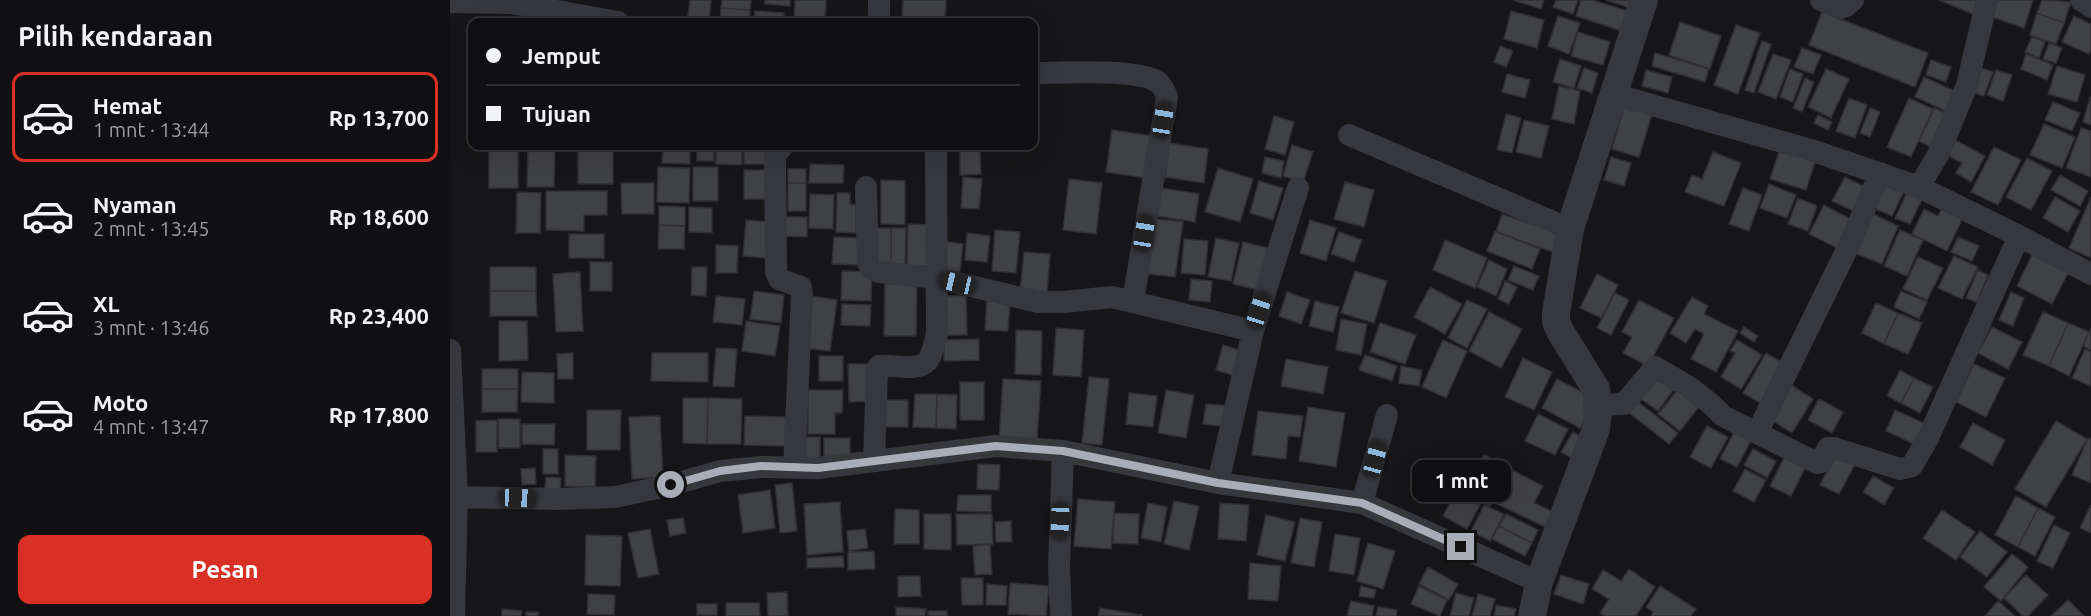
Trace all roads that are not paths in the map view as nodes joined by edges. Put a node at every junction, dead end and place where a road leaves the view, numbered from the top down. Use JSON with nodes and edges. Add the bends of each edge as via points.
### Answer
{"nodes":[{"id":1,"x":879,"y":0,"type":"edge"},
{"id":2,"x":1644,"y":0,"type":"edge"},
{"id":3,"x":1821,"y":0,"type":"edge"},
{"id":4,"x":1853,"y":0,"type":"edge"},
{"id":5,"x":1988,"y":0,"type":"edge"},
{"id":6,"x":2081,"y":0,"type":"edge"},
{"id":7,"x":450,"y":2,"type":"edge"},
{"id":8,"x":2091,"y":7,"type":"edge"},
{"id":9,"x":595,"y":18,"type":"edge"},
{"id":10,"x":879,"y":18,"type":"edge"},
{"id":11,"x":1038,"y":73,"type":"edge"},
{"id":12,"x":1613,"y":94,"type":"junction"},
{"id":13,"x":1349,"y":135,"type":"dead end"},
{"id":14,"x":779,"y":150,"type":"edge"},
{"id":15,"x":936,"y":150,"type":"edge"},
{"id":16,"x":1880,"y":173,"type":"junction"},
{"id":17,"x":866,"y":187,"type":"dead end"},
{"id":18,"x":1919,"y":187,"type":"junction"},
{"id":19,"x":1298,"y":188,"type":"dead end"},
{"id":20,"x":1570,"y":229,"type":"junction"},
{"id":21,"x":2019,"y":236,"type":"junction"},
{"id":22,"x":2091,"y":274,"type":"edge"},
{"id":23,"x":937,"y":278,"type":"junction"},
{"id":24,"x":1133,"y":301,"type":"junction"},
{"id":25,"x":1253,"y":331,"type":"junction"},
{"id":26,"x":450,"y":350,"type":"edge"},
{"id":27,"x":1608,"y":405,"type":"junction"},
{"id":28,"x":1387,"y":415,"type":"dead end"},
{"id":29,"x":1757,"y":433,"type":"junction"},
{"id":30,"x":1063,"y":451,"type":"junction"},
{"id":31,"x":874,"y":461,"type":"junction"},
{"id":32,"x":794,"y":468,"type":"junction"},
{"id":33,"x":1218,"y":483,"type":"junction"},
{"id":34,"x":454,"y":497,"type":"edge"},
{"id":35,"x":1362,"y":503,"type":"junction"},
{"id":36,"x":1539,"y":582,"type":"junction"},
{"id":37,"x":454,"y":616,"type":"edge"},
{"id":38,"x":1061,"y":616,"type":"edge"},
{"id":39,"x":1532,"y":616,"type":"edge"}],
"edges":[{"from":1,"to":10,"type":"street"},
{"from":2,"to":12,"type":"street"},
{"from":3,"to":4,"type":"street","via":[[1840,8]]},
{"from":5,"to":18,"type":"street","via":[[1967,85],[1939,153]]},
{"from":6,"to":8,"type":"street"},
{"from":7,"to":9,"type":"street","via":[[511,3]]},
{"from":11,"to":24,"type":"street","via":[[1138,74],[1163,87],[1167,98]]},
{"from":12,"to":16,"type":"street"},
{"from":12,"to":20,"type":"street"},
{"from":13,"to":20,"type":"street"},
{"from":14,"to":32,"type":"street","via":[[774,155],[776,272],[784,283],[801,287],[802,293]]},
{"from":15,"to":23,"type":"street"},
{"from":16,"to":18,"type":"street"},
{"from":16,"to":29,"type":"street","via":[[1851,242]]},
{"from":17,"to":23,"type":"street","via":[[869,267],[879,272]]},
{"from":18,"to":21,"type":"street"},
{"from":19,"to":25,"type":"street"},
{"from":20,"to":27,"type":"street","via":[[1557,322]]},
{"from":21,"to":22,"type":"street"},
{"from":21,"to":29,"type":"street","via":[[1912,466],[1900,469],[1834,448],[1828,448],[1817,463]]},
{"from":23,"to":24,"type":"street","via":[[1038,302],[1106,296]]},
{"from":23,"to":31,"type":"street","via":[[937,334],[929,359],[922,366],[879,366]]},
{"from":24,"to":25,"type":"street"},
{"from":25,"to":33,"type":"street"},
{"from":26,"to":34,"type":"street"},
{"from":27,"to":29,"type":"street","via":[[1624,404],[1655,367],[1689,387],[1723,416]]},
{"from":27,"to":36,"type":"street"},
{"from":28,"to":35,"type":"street"},
{"from":30,"to":31,"type":"street","via":[[996,446]]},
{"from":30,"to":33,"type":"street"},
{"from":30,"to":38,"type":"street"},
{"from":31,"to":32,"type":"street"},
{"from":32,"to":34,"type":"street","via":[[761,466],[720,471],[615,497]]},
{"from":33,"to":35,"type":"street"},
{"from":34,"to":37,"type":"street"},
{"from":35,"to":36,"type":"street"},
{"from":36,"to":39,"type":"street"}]}
